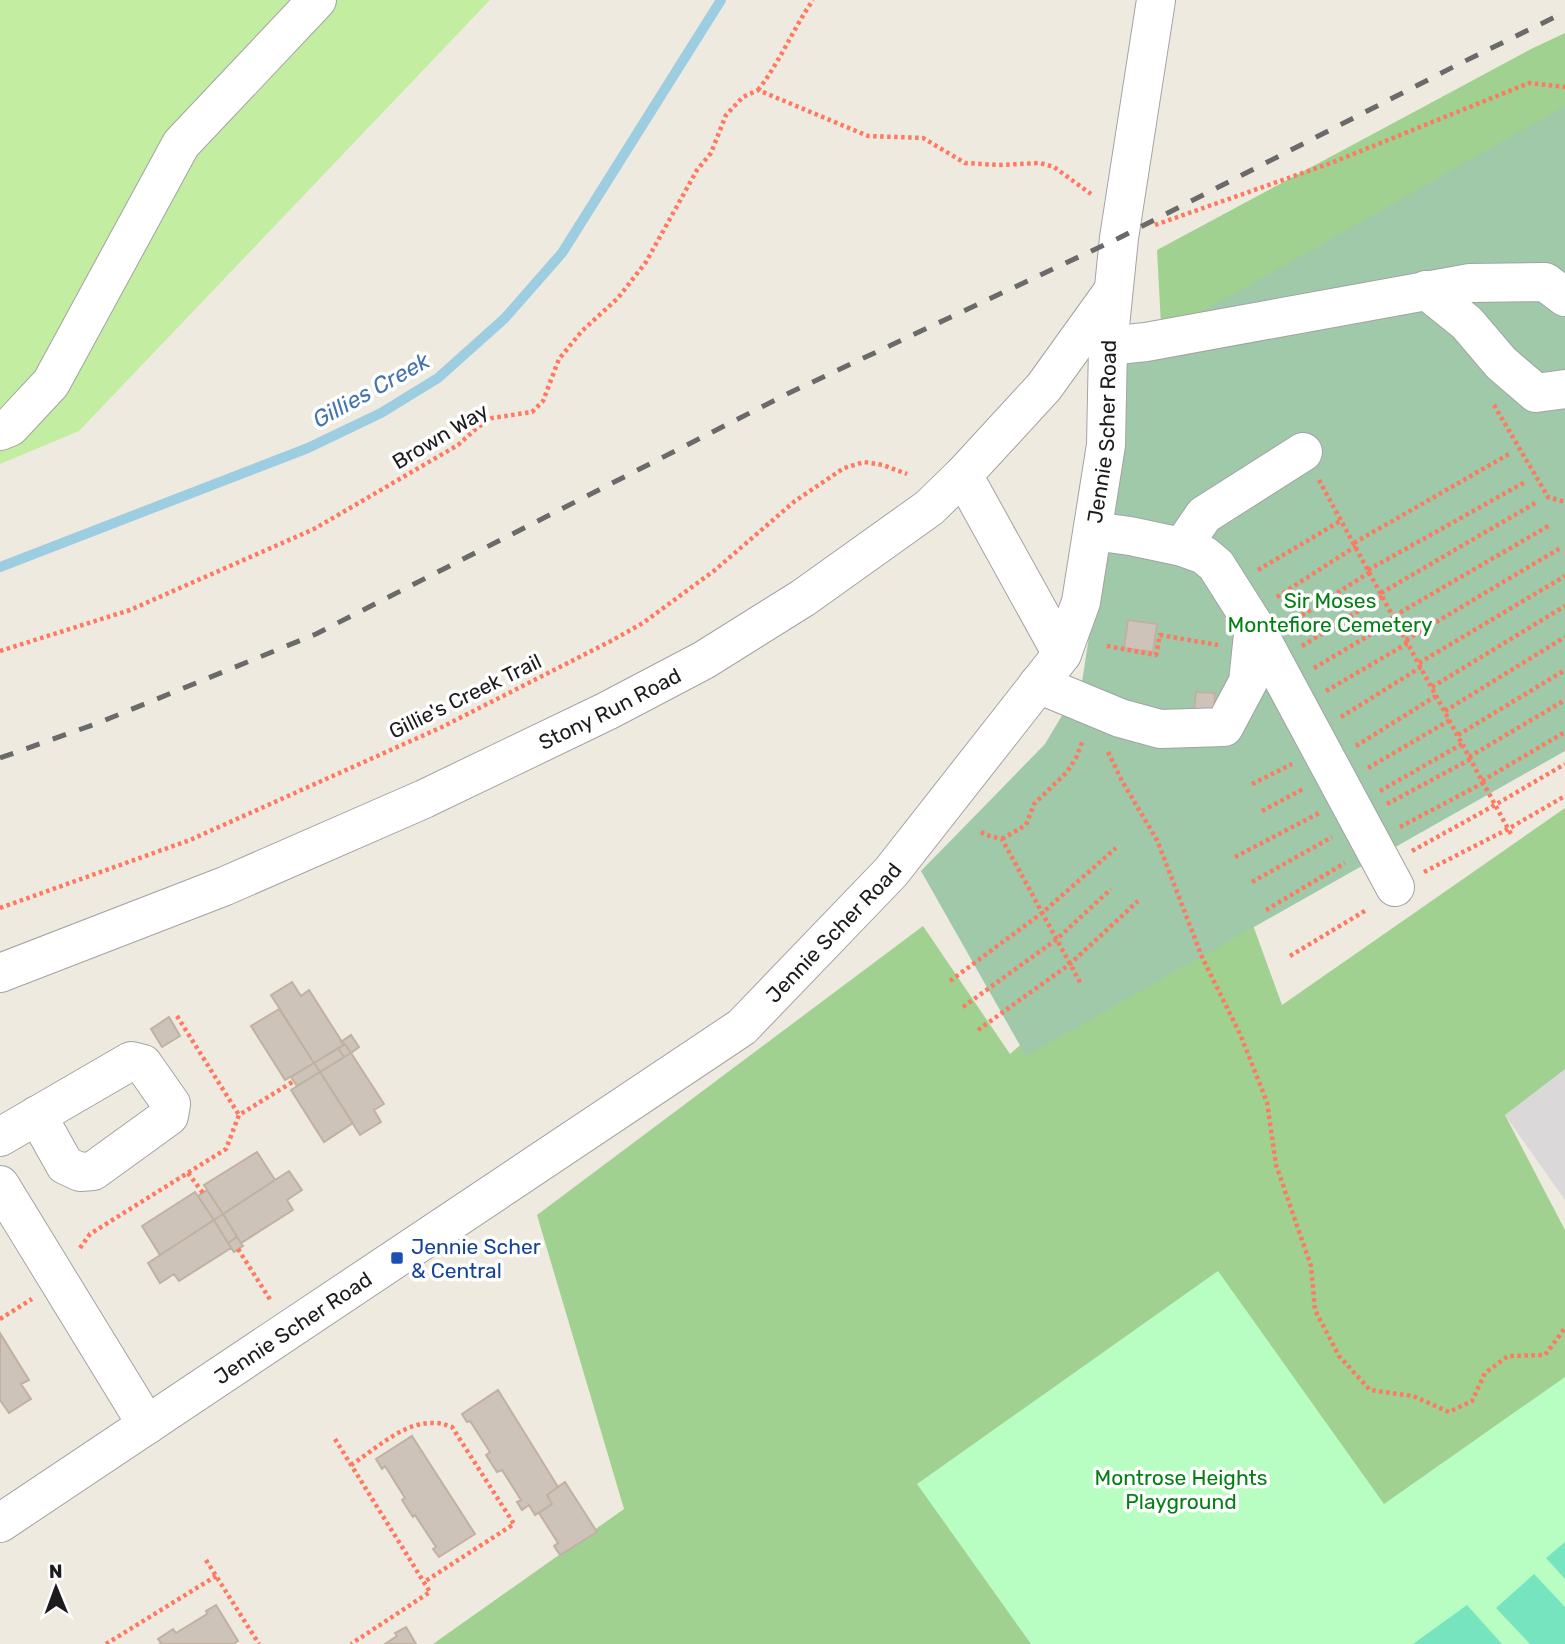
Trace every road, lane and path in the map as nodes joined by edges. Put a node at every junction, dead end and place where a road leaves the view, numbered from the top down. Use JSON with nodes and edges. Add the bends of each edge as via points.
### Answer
{"nodes":[{"id":1,"x":317,"y":0,"type":"edge"},
{"id":2,"x":813,"y":0,"type":"edge"},
{"id":3,"x":1156,"y":0,"type":"edge"},
{"id":4,"x":1565,"y":87,"type":"edge"},
{"id":5,"x":758,"y":90,"type":"junction"},
{"id":6,"x":1121,"y":227,"type":"junction"},
{"id":7,"x":1113,"y":290,"type":"junction"},
{"id":8,"x":1426,"y":290,"type":"junction"},
{"id":9,"x":1565,"y":297,"type":"edge"},
{"id":10,"x":1108,"y":346,"type":"junction"},
{"id":11,"x":1565,"y":389,"type":"edge"},
{"id":12,"x":1504,"y":422,"type":"dead end"},
{"id":13,"x":0,"y":431,"type":"edge"},
{"id":14,"x":1303,"y":452,"type":"joint"},
{"id":15,"x":1509,"y":454,"type":"dead end"},
{"id":16,"x":907,"y":474,"type":"dead end"},
{"id":17,"x":963,"y":475,"type":"junction"},
{"id":18,"x":1525,"y":482,"type":"dead end"},
{"id":19,"x":1537,"y":502,"type":"dead end"},
{"id":20,"x":1565,"y":502,"type":"edge"},
{"id":21,"x":1342,"y":520,"type":"junction"},
{"id":22,"x":1550,"y":525,"type":"dead end"},
{"id":23,"x":1093,"y":531,"type":"junction"},
{"id":24,"x":1355,"y":545,"type":"junction"},
{"id":25,"x":1182,"y":547,"type":"junction"},
{"id":26,"x":1562,"y":547,"type":"dead end"},
{"id":27,"x":1369,"y":571,"type":"junction"},
{"id":28,"x":1565,"y":576,"type":"edge"},
{"id":29,"x":1382,"y":595,"type":"junction"},
{"id":30,"x":1565,"y":606,"type":"edge"},
{"id":31,"x":1394,"y":618,"type":"junction"},
{"id":32,"x":1565,"y":637,"type":"edge"},
{"id":33,"x":1407,"y":641,"type":"junction"},
{"id":34,"x":1107,"y":646,"type":"dead end"},
{"id":35,"x":0,"y":651,"type":"edge"},
{"id":36,"x":1062,"y":654,"type":"junction"},
{"id":37,"x":1420,"y":665,"type":"junction"},
{"id":38,"x":1565,"y":670,"type":"edge"},
{"id":39,"x":1038,"y":684,"type":"junction"},
{"id":40,"x":1432,"y":687,"type":"junction"},
{"id":41,"x":1436,"y":696,"type":"junction"},
{"id":42,"x":1565,"y":700,"type":"edge"},
{"id":43,"x":1445,"y":711,"type":"junction"},
{"id":44,"x":1450,"y":720,"type":"junction"},
{"id":45,"x":1565,"y":732,"type":"edge"},
{"id":46,"x":1458,"y":735,"type":"junction"},
{"id":47,"x":1462,"y":744,"type":"junction"},
{"id":48,"x":1318,"y":746,"type":"junction"},
{"id":49,"x":1105,"y":747,"type":"dead end"},
{"id":50,"x":1076,"y":758,"type":"dead end"},
{"id":51,"x":1470,"y":758,"type":"junction"},
{"id":52,"x":1565,"y":764,"type":"edge"},
{"id":53,"x":1482,"y":782,"type":"junction"},
{"id":54,"x":1252,"y":784,"type":"dead end"},
{"id":55,"x":1565,"y":796,"type":"edge"},
{"id":56,"x":1495,"y":805,"type":"junction"},
{"id":57,"x":1262,"y":811,"type":"dead end"},
{"id":58,"x":1508,"y":829,"type":"junction"},
{"id":59,"x":981,"y":832,"type":"dead end"},
{"id":60,"x":1512,"y":836,"type":"dead end"},
{"id":61,"x":1002,"y":839,"type":"junction"},
{"id":62,"x":1116,"y":848,"type":"dead end"},
{"id":63,"x":1235,"y":857,"type":"dead end"},
{"id":64,"x":1252,"y":882,"type":"dead end"},
{"id":65,"x":1111,"y":889,"type":"dead end"},
{"id":66,"x":1138,"y":901,"type":"dead end"},
{"id":67,"x":0,"y":908,"type":"edge"},
{"id":68,"x":1266,"y":910,"type":"dead end"},
{"id":69,"x":1042,"y":913,"type":"junction"},
{"id":70,"x":1057,"y":939,"type":"junction"},
{"id":71,"x":1290,"y":956,"type":"dead end"},
{"id":72,"x":1070,"y":964,"type":"junction"},
{"id":73,"x":0,"y":973,"type":"edge"},
{"id":74,"x":950,"y":981,"type":"dead end"},
{"id":75,"x":1081,"y":984,"type":"dead end"},
{"id":76,"x":964,"y":1007,"type":"dead end"},
{"id":77,"x":177,"y":1016,"type":"dead end"},
{"id":78,"x":978,"y":1030,"type":"dead end"},
{"id":79,"x":294,"y":1081,"type":"dead end"},
{"id":80,"x":37,"y":1115,"type":"dead end"},
{"id":81,"x":239,"y":1115,"type":"junction"},
{"id":82,"x":0,"y":1137,"type":"edge"},
{"id":83,"x":188,"y":1173,"type":"junction"},
{"id":84,"x":0,"y":1185,"type":"edge"},
{"id":85,"x":203,"y":1193,"type":"dead end"},
{"id":86,"x":238,"y":1249,"type":"dead end"},
{"id":87,"x":78,"y":1251,"type":"dead end"},
{"id":88,"x":40,"y":1294,"type":"dead end"},
{"id":89,"x":271,"y":1302,"type":"dead end"},
{"id":90,"x":0,"y":1319,"type":"edge"},
{"id":91,"x":1565,"y":1328,"type":"edge"},
{"id":92,"x":147,"y":1425,"type":"junction"},
{"id":93,"x":335,"y":1439,"type":"dead end"},
{"id":94,"x":351,"y":1465,"type":"junction"},
{"id":95,"x":0,"y":1523,"type":"edge"},
{"id":96,"x":206,"y":1560,"type":"dead end"},
{"id":97,"x":216,"y":1576,"type":"junction"},
{"id":98,"x":424,"y":1582,"type":"junction"},
{"id":99,"x":106,"y":1644,"type":"edge"},
{"id":100,"x":259,"y":1644,"type":"edge"},
{"id":101,"x":351,"y":1644,"type":"edge"}],
"edges":[{"from":1,"to":13,"type":"street","via":[[181,144],[51,383],[10,427]]},
{"from":2,"to":5,"type":"path","name":"Brown Way","via":[[774,71]]},
{"from":3,"to":6,"type":"street","name":"Jennie Scher Road"},
{"from":4,"to":6,"type":"path","via":[[1529,83],[1331,163]]},
{"from":5,"to":6,"type":"path","via":[[868,136],[923,138],[965,163],[1054,167]]},
{"from":5,"to":35,"type":"path","name":"Brown Way","via":[[743,97],[726,115],[711,153],[646,262],[559,359],[543,401],[532,412],[492,418],[458,445],[314,529],[130,610]]},
{"from":6,"to":7,"type":"street","name":"Jennie Scher Road"},
{"from":7,"to":10,"type":"street","name":"Jennie Scher Road"},
{"from":7,"to":17,"type":"street","name":"Stony Run Road","via":[[1044,387]]},
{"from":8,"to":9,"type":"street","via":[[1470,283],[1545,282]]},
{"from":8,"to":10,"type":"street"},
{"from":8,"to":11,"type":"street","via":[[1467,323],[1501,363],[1536,393]]},
{"from":10,"to":23,"type":"street","name":"Jennie Scher Road","via":[[1106,445]]},
{"from":12,"to":20,"type":"path","via":[[1548,497]]},
{"from":14,"to":21,"type":"path"},
{"from":14,"to":25,"type":"street","via":[[1204,515]]},
{"from":15,"to":24,"type":"path"},
{"from":16,"to":67,"type":"path","name":"Gillie's Creek Trail","via":[[864,463],[844,468],[795,501],[715,570],[611,641],[442,727],[190,840]]},
{"from":17,"to":36,"type":"street"},
{"from":17,"to":73,"type":"street","name":"Stony Run Road","via":[[929,508],[803,597],[704,660],[607,711],[424,799],[225,886]]},
{"from":18,"to":27,"type":"path"},
{"from":19,"to":29,"type":"path"},
{"from":21,"to":24,"type":"path"},
{"from":21,"to":48,"type":"path"},
{"from":22,"to":31,"type":"path"},
{"from":23,"to":25,"type":"street"},
{"from":23,"to":36,"type":"street","name":"Jennie Scher Road","via":[[1081,602]]},
{"from":24,"to":27,"type":"path"},
{"from":24,"to":48,"type":"path"},
{"from":25,"to":48,"type":"street","via":[[1216,565]]},
{"from":26,"to":33,"type":"path"},
{"from":27,"to":29,"type":"path"},
{"from":27,"to":48,"type":"path"},
{"from":28,"to":37,"type":"path"},
{"from":29,"to":31,"type":"path"},
{"from":29,"to":48,"type":"path"},
{"from":30,"to":40,"type":"path"},
{"from":31,"to":33,"type":"path"},
{"from":31,"to":48,"type":"path"},
{"from":32,"to":43,"type":"path"},
{"from":33,"to":37,"type":"path"},
{"from":33,"to":48,"type":"path"},
{"from":34,"to":48,"type":"path","via":[[1156,655],[1160,635]]},
{"from":36,"to":39,"type":"street","name":"Jennie Scher Road"},
{"from":37,"to":40,"type":"path"},
{"from":37,"to":48,"type":"path"},
{"from":38,"to":46,"type":"path"},
{"from":39,"to":48,"type":"street","via":[[1120,718],[1160,729],[1224,727],[1248,682]]},
{"from":39,"to":92,"type":"street","name":"Jennie Scher Road","via":[[891,872],[742,1027]]},
{"from":40,"to":41,"type":"path"},
{"from":41,"to":43,"type":"path"},
{"from":41,"to":48,"type":"path"},
{"from":42,"to":51,"type":"path"},
{"from":43,"to":44,"type":"path"},
{"from":44,"to":46,"type":"path"},
{"from":44,"to":48,"type":"path"},
{"from":45,"to":53,"type":"path"},
{"from":46,"to":47,"type":"path"},
{"from":47,"to":48,"type":"path"},
{"from":47,"to":51,"type":"path"},
{"from":48,"to":51,"type":"path"},
{"from":48,"to":53,"type":"path"},
{"from":48,"to":54,"type":"path"},
{"from":48,"to":56,"type":"path"},
{"from":48,"to":57,"type":"path"},
{"from":48,"to":58,"type":"path"},
{"from":48,"to":63,"type":"path"},
{"from":48,"to":64,"type":"path"},
{"from":48,"to":68,"type":"path"},
{"from":48,"to":71,"type":"path","via":[[1390,896]]},
{"from":49,"to":91,"type":"path","via":[[1157,840],[1202,957],[1267,1102],[1276,1165],[1311,1266],[1315,1310],[1339,1356],[1370,1390],[1413,1396],[1449,1412],[1472,1401],[1485,1373],[1508,1356],[1545,1355]]},
{"from":50,"to":61,"type":"path","via":[[1034,804],[1026,825]]},
{"from":51,"to":53,"type":"path"},
{"from":52,"to":56,"type":"path"},
{"from":53,"to":56,"type":"path"},
{"from":55,"to":58,"type":"path"},
{"from":56,"to":58,"type":"path"},
{"from":58,"to":60,"type":"path"},
{"from":59,"to":61,"type":"path"},
{"from":61,"to":69,"type":"path"},
{"from":62,"to":69,"type":"path"},
{"from":65,"to":70,"type":"path"},
{"from":66,"to":72,"type":"path"},
{"from":69,"to":70,"type":"path"},
{"from":69,"to":74,"type":"path"},
{"from":70,"to":72,"type":"path"},
{"from":70,"to":76,"type":"path"},
{"from":72,"to":75,"type":"path"},
{"from":72,"to":78,"type":"path"},
{"from":77,"to":81,"type":"path"},
{"from":79,"to":81,"type":"path"},
{"from":80,"to":82,"type":"street"},
{"from":81,"to":83,"type":"path","via":[[226,1149]]},
{"from":83,"to":85,"type":"path"},
{"from":83,"to":87,"type":"path","via":[[90,1234]]},
{"from":84,"to":92,"type":"street"},
{"from":86,"to":89,"type":"path"},
{"from":88,"to":90,"type":"path"},
{"from":92,"to":95,"type":"street","name":"Jennie Scher Road"},
{"from":93,"to":94,"type":"path"},
{"from":94,"to":98,"type":"path"},
{"from":94,"to":98,"type":"path","via":[[417,1424],[437,1422],[452,1427],[514,1524]]},
{"from":96,"to":97,"type":"path"},
{"from":97,"to":99,"type":"path"},
{"from":97,"to":100,"type":"path"},
{"from":98,"to":101,"type":"path","via":[[430,1592]]}]}
